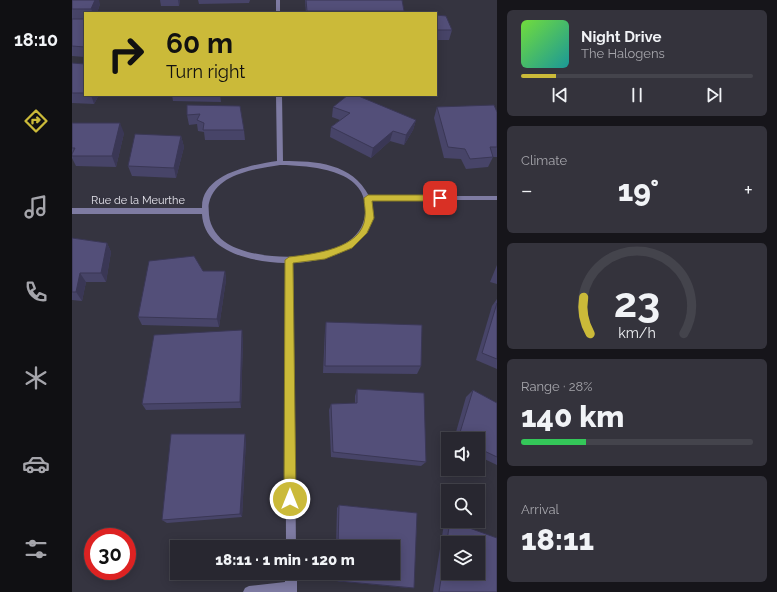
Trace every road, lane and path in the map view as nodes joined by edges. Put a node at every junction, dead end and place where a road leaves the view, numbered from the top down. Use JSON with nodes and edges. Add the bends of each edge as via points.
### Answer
{"nodes":[{"id":1,"x":278,"y":0,"type":"edge"},
{"id":2,"x":278,"y":12,"type":"edge"},
{"id":3,"x":279,"y":96,"type":"edge"},
{"id":4,"x":280,"y":163,"type":"junction"},
{"id":5,"x":368,"y":198,"type":"junction"},
{"id":6,"x":497,"y":198,"type":"edge"},
{"id":7,"x":72,"y":211,"type":"edge"},
{"id":8,"x":204,"y":211,"type":"junction"},
{"id":9,"x":289,"y":260,"type":"junction"},
{"id":10,"x":291,"y":540,"type":"edge"},
{"id":11,"x":291,"y":590,"type":"edge"},
{"id":12,"x":249,"y":592,"type":"edge"}],
"edges":[{"from":1,"to":2,"type":"street"},
{"from":3,"to":4,"type":"street"},
{"from":4,"to":5,"type":"street","via":[[307,163],[333,168],[351,177]]},
{"from":4,"to":8,"type":"street","via":[[235,172],[216,184],[205,202]]},
{"from":5,"to":6,"type":"street"},
{"from":5,"to":9,"type":"street","via":[[370,218],[363,233],[349,246],[325,255]]},
{"from":7,"to":8,"type":"street","name":"Rue de la Meurthe"},
{"from":8,"to":9,"type":"street","via":[[207,225],[226,246],[251,256]]},
{"from":9,"to":10,"type":"street"},
{"from":11,"to":12,"type":"street"}]}
